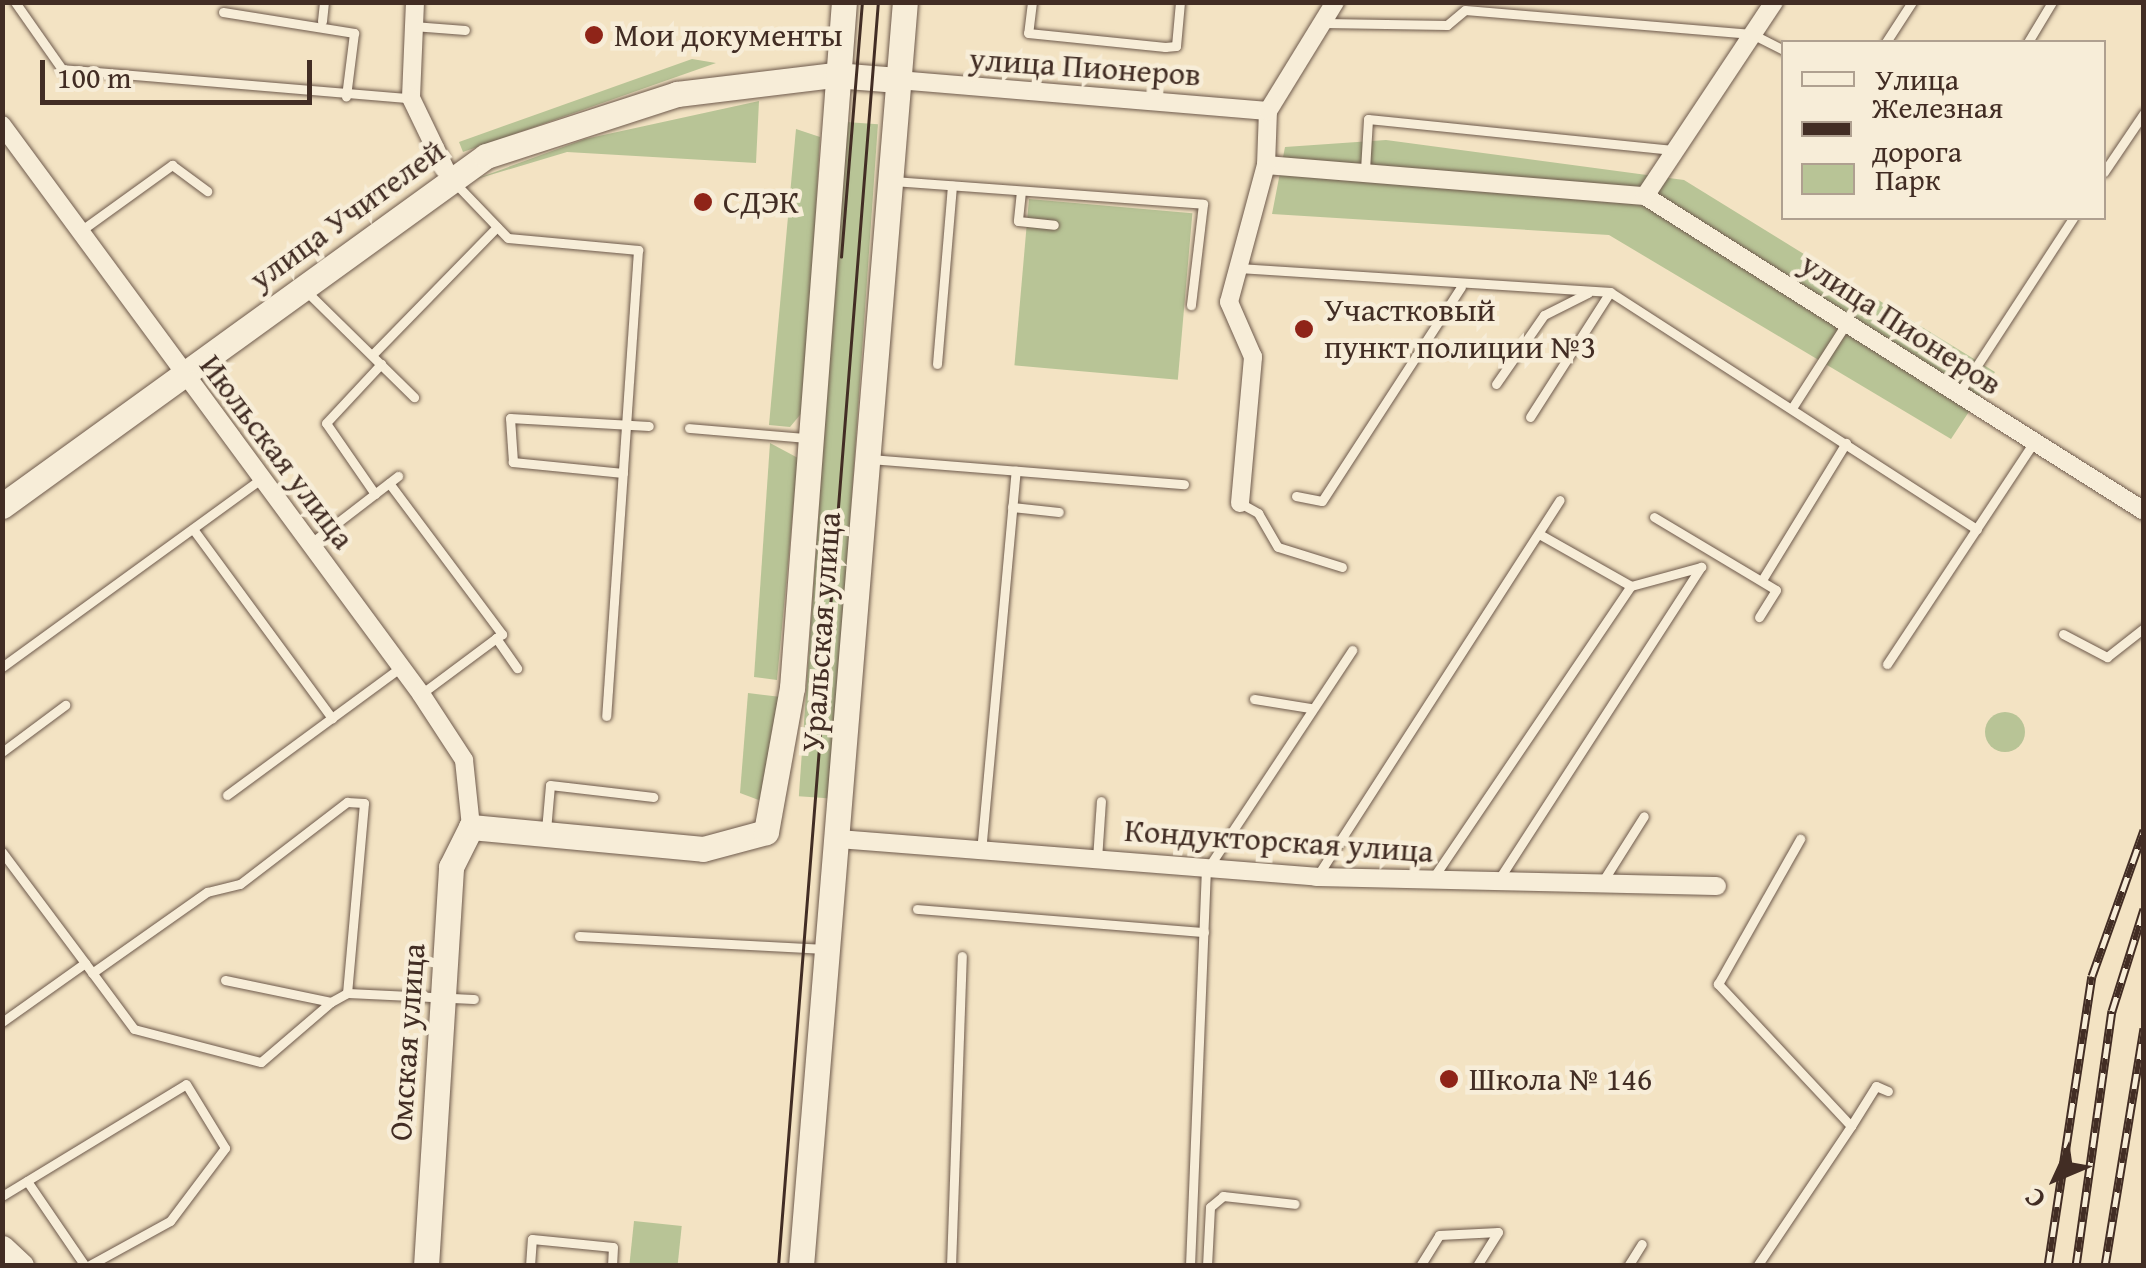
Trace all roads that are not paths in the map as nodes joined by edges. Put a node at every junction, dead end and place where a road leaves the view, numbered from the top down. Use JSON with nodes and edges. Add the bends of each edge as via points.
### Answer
{"nodes":[{"id":1,"x":14,"y":2,"type":"edge"},
{"id":2,"x":324,"y":2,"type":"edge"},
{"id":3,"x":415,"y":2,"type":"edge"},
{"id":4,"x":844,"y":2,"type":"edge"},
{"id":5,"x":904,"y":2,"type":"edge"},
{"id":6,"x":1032,"y":2,"type":"edge"},
{"id":7,"x":1180,"y":2,"type":"edge"},
{"id":8,"x":1335,"y":2,"type":"edge"},
{"id":9,"x":1774,"y":2,"type":"edge"},
{"id":10,"x":1912,"y":2,"type":"edge"},
{"id":11,"x":2052,"y":2,"type":"edge"},
{"id":12,"x":223,"y":12,"type":"dead end"},
{"id":13,"x":322,"y":21,"type":"junction"},
{"id":14,"x":1322,"y":23,"type":"junction"},
{"id":15,"x":413,"y":26,"type":"junction"},
{"id":16,"x":464,"y":30,"type":"dead end"},
{"id":17,"x":1752,"y":34,"type":"junction"},
{"id":18,"x":1887,"y":40,"type":"edge"},
{"id":19,"x":2029,"y":40,"type":"edge"},
{"id":20,"x":1781,"y":48,"type":"edge"},
{"id":21,"x":835,"y":75,"type":"junction"},
{"id":22,"x":898,"y":80,"type":"junction"},
{"id":23,"x":346,"y":96,"type":"junction"},
{"id":24,"x":411,"y":98,"type":"junction"},
{"id":25,"x":1268,"y":111,"type":"junction"},
{"id":26,"x":2144,"y":113,"type":"edge"},
{"id":27,"x":5,"y":135,"type":"edge"},
{"id":28,"x":1676,"y":150,"type":"junction"},
{"id":29,"x":1266,"y":165,"type":"junction"},
{"id":30,"x":2106,"y":169,"type":"edge"},
{"id":31,"x":1365,"y":170,"type":"junction"},
{"id":32,"x":449,"y":177,"type":"junction"},
{"id":33,"x":890,"y":181,"type":"junction"},
{"id":34,"x":952,"y":186,"type":"junction"},
{"id":35,"x":207,"y":191,"type":"dead end"},
{"id":36,"x":1021,"y":191,"type":"junction"},
{"id":37,"x":1644,"y":196,"type":"junction"},
{"id":38,"x":2067,"y":220,"type":"edge"},
{"id":39,"x":1054,"y":225,"type":"dead end"},
{"id":40,"x":497,"y":227,"type":"junction"},
{"id":41,"x":79,"y":232,"type":"junction"},
{"id":42,"x":1238,"y":268,"type":"junction"},
{"id":43,"x":302,"y":287,"type":"junction"},
{"id":44,"x":1461,"y":287,"type":"junction"},
{"id":45,"x":1590,"y":292,"type":"junction"},
{"id":46,"x":1610,"y":292,"type":"junction"},
{"id":47,"x":1192,"y":305,"type":"dead end"},
{"id":48,"x":1846,"y":324,"type":"junction"},
{"id":49,"x":372,"y":356,"type":"junction"},
{"id":50,"x":381,"y":364,"type":"junction"},
{"id":51,"x":937,"y":364,"type":"dead end"},
{"id":52,"x":181,"y":376,"type":"junction"},
{"id":53,"x":1496,"y":384,"type":"dead end"},
{"id":54,"x":1958,"y":395,"type":"junction"},
{"id":55,"x":414,"y":397,"type":"dead end"},
{"id":56,"x":1792,"y":408,"type":"junction"},
{"id":57,"x":1530,"y":417,"type":"dead end"},
{"id":58,"x":626,"y":424,"type":"junction"},
{"id":59,"x":649,"y":426,"type":"dead end"},
{"id":60,"x":689,"y":428,"type":"dead end"},
{"id":61,"x":809,"y":438,"type":"junction"},
{"id":62,"x":1846,"y":443,"type":"junction"},
{"id":63,"x":2033,"y":443,"type":"junction"},
{"id":64,"x":867,"y":459,"type":"junction"},
{"id":65,"x":1016,"y":471,"type":"junction"},
{"id":66,"x":622,"y":473,"type":"junction"},
{"id":67,"x":398,"y":476,"type":"dead end"},
{"id":68,"x":260,"y":480,"type":"junction"},
{"id":69,"x":389,"y":483,"type":"junction"},
{"id":70,"x":1184,"y":484,"type":"dead end"},
{"id":71,"x":375,"y":494,"type":"junction"},
{"id":72,"x":1296,"y":496,"type":"dead end"},
{"id":73,"x":1560,"y":500,"type":"dead end"},
{"id":74,"x":1240,"y":503,"type":"joint"},
{"id":75,"x":2,"y":506,"type":"edge"},
{"id":76,"x":1012,"y":507,"type":"junction"},
{"id":77,"x":2144,"y":511,"type":"edge"},
{"id":78,"x":1059,"y":512,"type":"dead end"},
{"id":79,"x":1654,"y":516,"type":"dead end"},
{"id":80,"x":193,"y":529,"type":"junction"},
{"id":81,"x":1977,"y":529,"type":"junction"},
{"id":82,"x":1540,"y":535,"type":"junction"},
{"id":83,"x":309,"y":545,"type":"junction"},
{"id":84,"x":1342,"y":567,"type":"dead end"},
{"id":85,"x":1762,"y":580,"type":"junction"},
{"id":86,"x":1631,"y":586,"type":"junction"},
{"id":87,"x":1759,"y":617,"type":"dead end"},
{"id":88,"x":2144,"y":628,"type":"edge"},
{"id":89,"x":2063,"y":634,"type":"dead end"},
{"id":90,"x":496,"y":638,"type":"junction"},
{"id":91,"x":1352,"y":650,"type":"dead end"},
{"id":92,"x":1887,"y":664,"type":"dead end"},
{"id":93,"x":2,"y":667,"type":"edge"},
{"id":94,"x":401,"y":667,"type":"junction"},
{"id":95,"x":517,"y":668,"type":"dead end"},
{"id":96,"x":421,"y":694,"type":"junction"},
{"id":97,"x":1254,"y":698,"type":"dead end"},
{"id":98,"x":66,"y":705,"type":"dead end"},
{"id":99,"x":1310,"y":708,"type":"junction"},
{"id":100,"x":606,"y":716,"type":"dead end"},
{"id":101,"x":332,"y":718,"type":"junction"},
{"id":102,"x":2,"y":752,"type":"edge"},
{"id":103,"x":226,"y":795,"type":"dead end"},
{"id":104,"x":653,"y":797,"type":"dead end"},
{"id":105,"x":1101,"y":801,"type":"dead end"},
{"id":106,"x":1644,"y":816,"type":"dead end"},
{"id":107,"x":471,"y":827,"type":"junction"},
{"id":108,"x":545,"y":832,"type":"junction"},
{"id":109,"x":838,"y":838,"type":"junction"},
{"id":110,"x":1800,"y":839,"type":"dead end"},
{"id":111,"x":2,"y":852,"type":"edge"},
{"id":112,"x":981,"y":852,"type":"junction"},
{"id":113,"x":1096,"y":862,"type":"junction"},
{"id":114,"x":1206,"y":871,"type":"junction"},
{"id":115,"x":1316,"y":877,"type":"junction"},
{"id":116,"x":1430,"y":883,"type":"junction"},
{"id":117,"x":1494,"y":886,"type":"junction"},
{"id":118,"x":1599,"y":886,"type":"junction"},
{"id":119,"x":1717,"y":886,"type":"dead end"},
{"id":120,"x":917,"y":910,"type":"dead end"},
{"id":121,"x":1204,"y":932,"type":"junction"},
{"id":122,"x":579,"y":936,"type":"dead end"},
{"id":123,"x":828,"y":949,"type":"junction"},
{"id":124,"x":962,"y":956,"type":"dead end"},
{"id":125,"x":85,"y":963,"type":"junction"},
{"id":126,"x":92,"y":973,"type":"junction"},
{"id":127,"x":226,"y":980,"type":"dead end"},
{"id":128,"x":347,"y":993,"type":"junction"},
{"id":129,"x":442,"y":996,"type":"junction"},
{"id":130,"x":474,"y":999,"type":"dead end"},
{"id":131,"x":331,"y":1002,"type":"junction"},
{"id":132,"x":2,"y":1022,"type":"edge"},
{"id":133,"x":1888,"y":1092,"type":"dead end"},
{"id":134,"x":1851,"y":1126,"type":"junction"},
{"id":135,"x":27,"y":1180,"type":"junction"},
{"id":136,"x":2,"y":1196,"type":"edge"},
{"id":137,"x":1296,"y":1204,"type":"dead end"},
{"id":138,"x":1642,"y":1244,"type":"dead end"},
{"id":139,"x":2,"y":1248,"type":"edge"},
{"id":140,"x":21,"y":1266,"type":"edge"},
{"id":141,"x":86,"y":1266,"type":"edge"},
{"id":142,"x":426,"y":1266,"type":"edge"},
{"id":143,"x":530,"y":1266,"type":"edge"},
{"id":144,"x":612,"y":1266,"type":"edge"},
{"id":145,"x":802,"y":1266,"type":"edge"},
{"id":146,"x":951,"y":1266,"type":"edge"},
{"id":147,"x":1190,"y":1266,"type":"edge"},
{"id":148,"x":1207,"y":1266,"type":"edge"},
{"id":149,"x":1420,"y":1266,"type":"edge"},
{"id":150,"x":1478,"y":1266,"type":"edge"},
{"id":151,"x":1628,"y":1266,"type":"edge"},
{"id":152,"x":1758,"y":1266,"type":"edge"}],
"edges":[{"from":1,"to":23,"type":"lane","via":[[62,69]]},
{"from":2,"to":13,"type":"lane"},
{"from":3,"to":15,"type":"street"},
{"from":4,"to":21,"type":"main road","name":"Уральская улица"},
{"from":5,"to":22,"type":"main road","name":"Уральская улица"},
{"from":6,"to":7,"type":"lane","via":[[1028,33],[1165,47],[1176,46]]},
{"from":8,"to":14,"type":"street"},
{"from":9,"to":17,"type":"street"},
{"from":10,"to":18,"type":"lane"},
{"from":11,"to":19,"type":"lane"},
{"from":12,"to":13,"type":"lane"},
{"from":13,"to":23,"type":"lane","via":[[354,33]]},
{"from":14,"to":17,"type":"lane","via":[[1448,25],[1465,10]]},
{"from":14,"to":25,"type":"street"},
{"from":15,"to":16,"type":"lane"},
{"from":15,"to":24,"type":"street"},
{"from":17,"to":20,"type":"lane"},
{"from":17,"to":28,"type":"street"},
{"from":21,"to":22,"type":"main road","name":"улица Учителей"},
{"from":21,"to":32,"type":"main road","name":"улица Учителей","via":[[677,94],[531,139]]},
{"from":21,"to":61,"type":"main road","name":"Уральская улица"},
{"from":22,"to":25,"type":"street","name":"улица Пионеров"},
{"from":22,"to":33,"type":"main road","name":"Уральская улица"},
{"from":23,"to":24,"type":"lane"},
{"from":24,"to":32,"type":"street"},
{"from":25,"to":29,"type":"street"},
{"from":26,"to":30,"type":"lane"},
{"from":27,"to":41,"type":"street","name":"Июльская улица"},
{"from":28,"to":31,"type":"lane","via":[[1368,120]]},
{"from":28,"to":37,"type":"street"},
{"from":29,"to":31,"type":"street","name":"улица Пионеров"},
{"from":29,"to":42,"type":"street"},
{"from":31,"to":37,"type":"street","name":"улица Пионеров"},
{"from":32,"to":40,"type":"lane"},
{"from":32,"to":43,"type":"main road","name":"улица Учителей"},
{"from":33,"to":34,"type":"lane"},
{"from":33,"to":64,"type":"main road","name":"Уральская улица"},
{"from":34,"to":36,"type":"lane"},
{"from":34,"to":51,"type":"lane"},
{"from":35,"to":41,"type":"lane","via":[[172,166]]},
{"from":36,"to":39,"type":"lane","via":[[1018,220]]},
{"from":36,"to":47,"type":"lane","via":[[1203,204]]},
{"from":37,"to":48,"type":"street","name":"улица Пионеров"},
{"from":38,"to":54,"type":"lane"},
{"from":40,"to":49,"type":"lane"},
{"from":40,"to":58,"type":"lane","via":[[508,238],[638,250]]},
{"from":41,"to":52,"type":"street","name":"Июльская улица"},
{"from":42,"to":44,"type":"lane"},
{"from":42,"to":74,"type":"street","via":[[1229,302],[1253,357]]},
{"from":43,"to":49,"type":"lane"},
{"from":43,"to":52,"type":"main road","name":"улица Учителей"},
{"from":44,"to":45,"type":"lane"},
{"from":44,"to":72,"type":"lane","via":[[1322,501]]},
{"from":45,"to":46,"type":"lane"},
{"from":45,"to":53,"type":"lane","via":[[1544,315]]},
{"from":46,"to":56,"type":"lane"},
{"from":46,"to":57,"type":"lane"},
{"from":48,"to":54,"type":"street","name":"улица Пионеров"},
{"from":48,"to":56,"type":"lane"},
{"from":49,"to":50,"type":"lane"},
{"from":50,"to":55,"type":"lane"},
{"from":50,"to":71,"type":"lane","via":[[326,424]]},
{"from":52,"to":68,"type":"street","name":"Июльская улица"},
{"from":52,"to":75,"type":"main road","name":"улица Учителей"},
{"from":54,"to":63,"type":"street","name":"улица Пионеров"},
{"from":56,"to":62,"type":"lane"},
{"from":58,"to":59,"type":"lane"},
{"from":58,"to":66,"type":"lane"},
{"from":58,"to":66,"type":"lane","via":[[510,418],[513,462]]},
{"from":60,"to":61,"type":"lane"},
{"from":61,"to":108,"type":"main road","name":"Уральская улица","via":[[792,688],[766,832],[703,849]]},
{"from":62,"to":81,"type":"lane"},
{"from":62,"to":85,"type":"lane"},
{"from":63,"to":77,"type":"street","name":"улица Пионеров"},
{"from":63,"to":81,"type":"lane"},
{"from":64,"to":65,"type":"lane"},
{"from":64,"to":109,"type":"main road","name":"Уральская улица"},
{"from":65,"to":70,"type":"lane"},
{"from":65,"to":76,"type":"lane"},
{"from":66,"to":100,"type":"lane"},
{"from":67,"to":69,"type":"lane"},
{"from":68,"to":80,"type":"lane"},
{"from":68,"to":83,"type":"street","name":"Июльская улица"},
{"from":69,"to":71,"type":"lane"},
{"from":69,"to":90,"type":"lane","via":[[502,634]]},
{"from":71,"to":83,"type":"lane"},
{"from":73,"to":82,"type":"lane"},
{"from":74,"to":84,"type":"lane","via":[[1258,513],[1278,546]]},
{"from":76,"to":78,"type":"lane"},
{"from":76,"to":112,"type":"lane"},
{"from":79,"to":85,"type":"lane"},
{"from":80,"to":93,"type":"lane"},
{"from":80,"to":101,"type":"lane"},
{"from":81,"to":92,"type":"lane"},
{"from":82,"to":86,"type":"lane"},
{"from":82,"to":115,"type":"lane"},
{"from":83,"to":94,"type":"street","name":"Июльская улица"},
{"from":85,"to":87,"type":"lane","via":[[1776,590]]},
{"from":86,"to":116,"type":"lane"},
{"from":86,"to":117,"type":"lane","via":[[1701,568]]},
{"from":88,"to":89,"type":"lane","via":[[2108,657]]},
{"from":90,"to":95,"type":"lane"},
{"from":90,"to":96,"type":"lane"},
{"from":91,"to":99,"type":"lane"},
{"from":94,"to":96,"type":"street","name":"Июльская улица"},
{"from":94,"to":101,"type":"lane"},
{"from":96,"to":107,"type":"street","name":"Июльская улица","via":[[464,760]]},
{"from":97,"to":99,"type":"lane"},
{"from":98,"to":102,"type":"lane"},
{"from":99,"to":114,"type":"lane"},
{"from":101,"to":103,"type":"lane"},
{"from":104,"to":108,"type":"lane","via":[[550,786]]},
{"from":105,"to":113,"type":"lane"},
{"from":106,"to":118,"type":"lane"},
{"from":107,"to":108,"type":"main road"},
{"from":107,"to":129,"type":"main road","name":"Омская улица","via":[[451,867]]},
{"from":109,"to":112,"type":"street","name":"Кондукторская улица"},
{"from":109,"to":123,"type":"main road","name":"Уральская улица"},
{"from":110,"to":134,"type":"lane","via":[[1718,984]]},
{"from":111,"to":125,"type":"lane"},
{"from":112,"to":113,"type":"street","name":"Кондукторская улица"},
{"from":113,"to":114,"type":"street","name":"Кондукторская улица"},
{"from":114,"to":115,"type":"street","name":"Кондукторская улица"},
{"from":114,"to":121,"type":"lane"},
{"from":115,"to":116,"type":"street","name":"Кондукторская улица"},
{"from":116,"to":117,"type":"street","name":"Кондукторская улица"},
{"from":117,"to":118,"type":"street","name":"Кондукторская улица"},
{"from":118,"to":119,"type":"street","name":"Кондукторская улица"},
{"from":120,"to":121,"type":"lane"},
{"from":121,"to":147,"type":"lane"},
{"from":122,"to":123,"type":"lane"},
{"from":123,"to":145,"type":"main road","name":"Уральская улица"},
{"from":124,"to":146,"type":"lane"},
{"from":125,"to":126,"type":"lane"},
{"from":125,"to":132,"type":"lane"},
{"from":126,"to":128,"type":"lane","via":[[207,892],[240,884],[347,802],[364,803]]},
{"from":126,"to":131,"type":"lane","via":[[134,1029],[262,1062]]},
{"from":127,"to":131,"type":"lane"},
{"from":128,"to":129,"type":"lane"},
{"from":128,"to":131,"type":"lane"},
{"from":129,"to":130,"type":"lane"},
{"from":129,"to":142,"type":"main road","name":"Омская улица"},
{"from":133,"to":134,"type":"lane","via":[[1876,1086]]},
{"from":134,"to":152,"type":"lane"},
{"from":135,"to":136,"type":"lane"},
{"from":135,"to":141,"type":"lane"},
{"from":135,"to":141,"type":"lane","via":[[186,1084],[225,1148],[170,1222]]},
{"from":137,"to":148,"type":"lane","via":[[1223,1196],[1210,1207]]},
{"from":138,"to":151,"type":"lane"},
{"from":139,"to":140,"type":"main road"},
{"from":143,"to":144,"type":"lane","via":[[532,1240],[613,1246]]},
{"from":149,"to":150,"type":"lane","via":[[1439,1235],[1498,1232]]}]}
